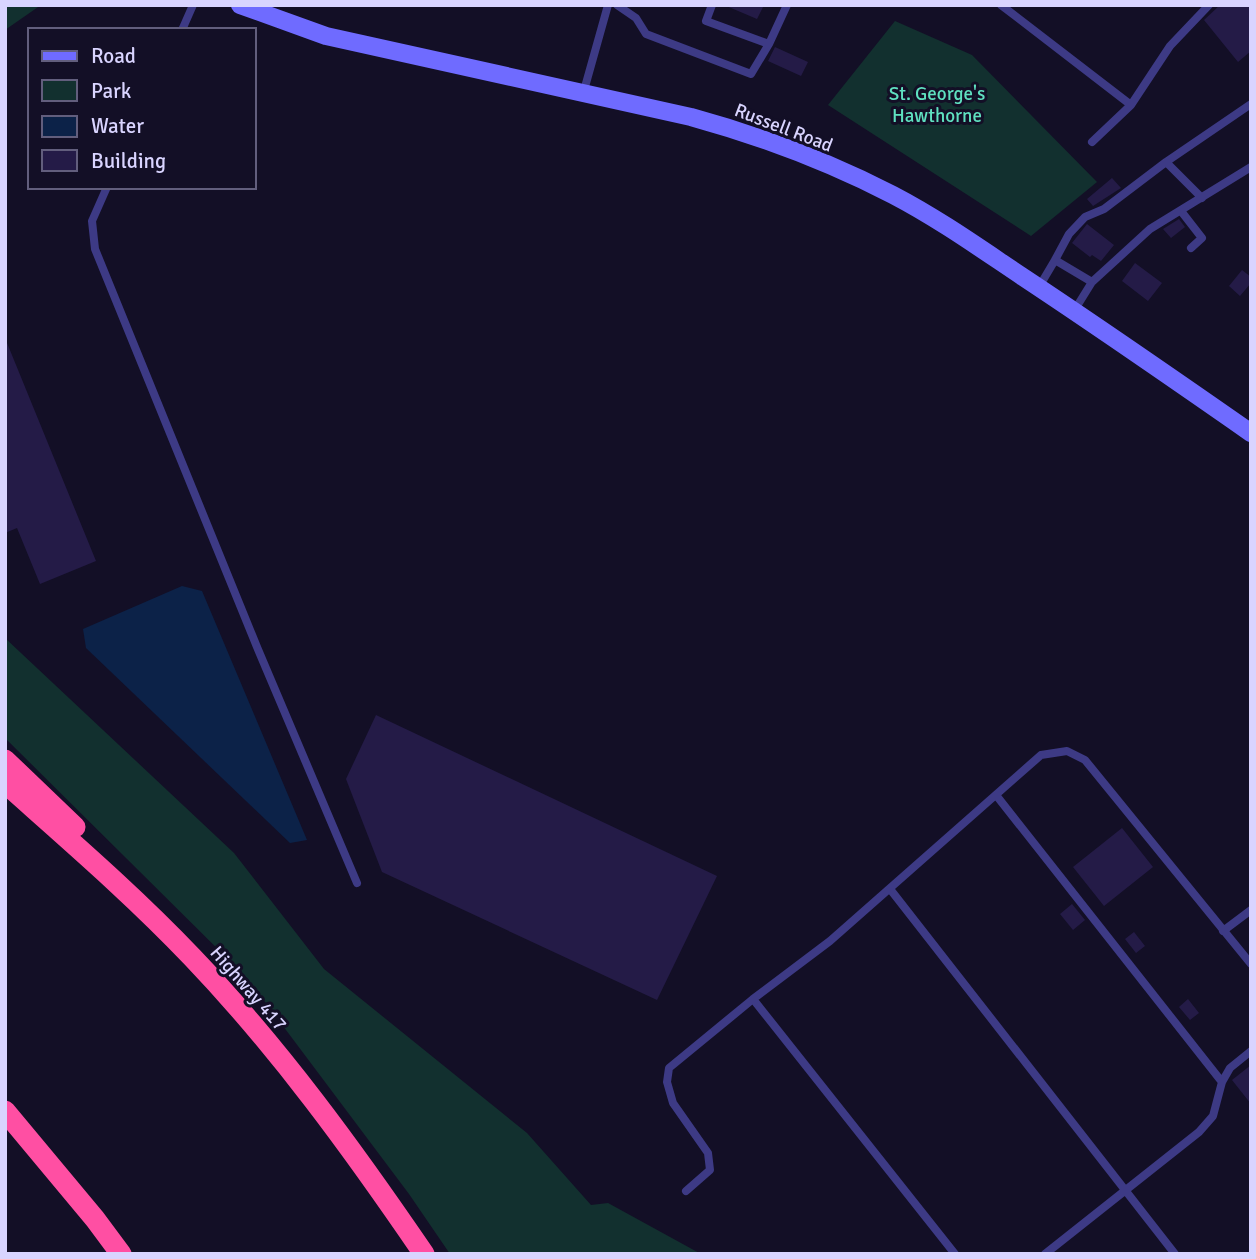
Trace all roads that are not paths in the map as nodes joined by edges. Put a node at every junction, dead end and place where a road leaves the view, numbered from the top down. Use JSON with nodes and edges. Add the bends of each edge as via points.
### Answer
{"nodes":[{"id":1,"x":194,"y":5,"type":"edge"},
{"id":2,"x":240,"y":5,"type":"edge"},
{"id":3,"x":608,"y":5,"type":"edge"},
{"id":4,"x":617,"y":5,"type":"edge"},
{"id":5,"x":712,"y":5,"type":"edge"},
{"id":6,"x":787,"y":5,"type":"edge"},
{"id":7,"x":1001,"y":5,"type":"edge"},
{"id":8,"x":1209,"y":5,"type":"edge"},
{"id":9,"x":183,"y":28,"type":"edge"},
{"id":10,"x":769,"y":44,"type":"junction"},
{"id":11,"x":583,"y":94,"type":"junction"},
{"id":12,"x":1251,"y":104,"type":"edge"},
{"id":13,"x":1131,"y":106,"type":"junction"},
{"id":14,"x":1092,"y":142,"type":"dead end"},
{"id":15,"x":1166,"y":162,"type":"junction"},
{"id":16,"x":1251,"y":167,"type":"edge"},
{"id":17,"x":106,"y":189,"type":"edge"},
{"id":18,"x":1202,"y":198,"type":"junction"},
{"id":19,"x":1181,"y":211,"type":"junction"},
{"id":20,"x":1191,"y":248,"type":"dead end"},
{"id":21,"x":1055,"y":260,"type":"junction"},
{"id":22,"x":1092,"y":282,"type":"junction"},
{"id":23,"x":1038,"y":287,"type":"junction"},
{"id":24,"x":1074,"y":311,"type":"junction"},
{"id":25,"x":1251,"y":433,"type":"edge"},
{"id":26,"x":5,"y":760,"type":"edge"},
{"id":27,"x":5,"y":783,"type":"edge"},
{"id":28,"x":996,"y":795,"type":"junction"},
{"id":29,"x":357,"y":883,"type":"dead end"},
{"id":30,"x":890,"y":889,"type":"junction"},
{"id":31,"x":1251,"y":910,"type":"edge"},
{"id":32,"x":1223,"y":931,"type":"junction"},
{"id":33,"x":193,"y":958,"type":"junction"},
{"id":34,"x":1251,"y":964,"type":"edge"},
{"id":35,"x":753,"y":999,"type":"junction"},
{"id":36,"x":1251,"y":1051,"type":"edge"},
{"id":37,"x":1222,"y":1082,"type":"junction"},
{"id":38,"x":5,"y":1111,"type":"edge"},
{"id":39,"x":686,"y":1191,"type":"dead end"},
{"id":40,"x":1125,"y":1192,"type":"junction"},
{"id":41,"x":121,"y":1254,"type":"edge"},
{"id":42,"x":424,"y":1254,"type":"edge"},
{"id":43,"x":955,"y":1254,"type":"edge"},
{"id":44,"x":1045,"y":1254,"type":"edge"},
{"id":45,"x":1175,"y":1254,"type":"edge"}],
"edges":[{"from":1,"to":9,"type":"lane"},
{"from":2,"to":11,"type":"main road","name":"Russell Road","via":[[326,36]]},
{"from":3,"to":11,"type":"lane"},
{"from":4,"to":10,"type":"lane","via":[[636,18],[646,34],[751,75]]},
{"from":5,"to":10,"type":"lane","via":[[706,21]]},
{"from":6,"to":10,"type":"lane"},
{"from":7,"to":13,"type":"lane"},
{"from":8,"to":13,"type":"lane","via":[[1170,46]]},
{"from":11,"to":23,"type":"main road","name":"Russell Road","via":[[712,123],[820,161],[935,218]]},
{"from":12,"to":15,"type":"lane"},
{"from":13,"to":14,"type":"lane"},
{"from":15,"to":18,"type":"lane"},
{"from":15,"to":21,"type":"lane","via":[[1097,214],[1084,217]]},
{"from":16,"to":18,"type":"lane"},
{"from":17,"to":29,"type":"lane","via":[[92,220],[95,249]]},
{"from":18,"to":19,"type":"lane"},
{"from":19,"to":20,"type":"lane","via":[[1202,238]]},
{"from":19,"to":22,"type":"lane","via":[[1150,229]]},
{"from":21,"to":22,"type":"lane"},
{"from":21,"to":23,"type":"lane"},
{"from":22,"to":24,"type":"lane"},
{"from":23,"to":24,"type":"main road","name":"Russell Road"},
{"from":24,"to":25,"type":"main road","name":"Russell Road"},
{"from":26,"to":33,"type":"highway","via":[[97,848]]},
{"from":27,"to":33,"type":"highway","name":"Highway 417"},
{"from":28,"to":30,"type":"lane"},
{"from":28,"to":32,"type":"lane","via":[[1041,755],[1067,751],[1086,760]]},
{"from":28,"to":37,"type":"lane"},
{"from":30,"to":35,"type":"lane"},
{"from":30,"to":40,"type":"lane"},
{"from":31,"to":32,"type":"lane"},
{"from":32,"to":34,"type":"lane"},
{"from":33,"to":42,"type":"highway","name":"Highway 417","via":[[309,1092]]},
{"from":35,"to":39,"type":"lane","via":[[669,1068],[667,1082],[673,1103],[708,1153],[710,1170]]},
{"from":35,"to":43,"type":"lane"},
{"from":36,"to":37,"type":"lane","via":[[1230,1068]]},
{"from":37,"to":40,"type":"lane","via":[[1213,1116],[1199,1132]]},
{"from":38,"to":41,"type":"highway"},
{"from":40,"to":44,"type":"lane"},
{"from":40,"to":45,"type":"lane"}]}
